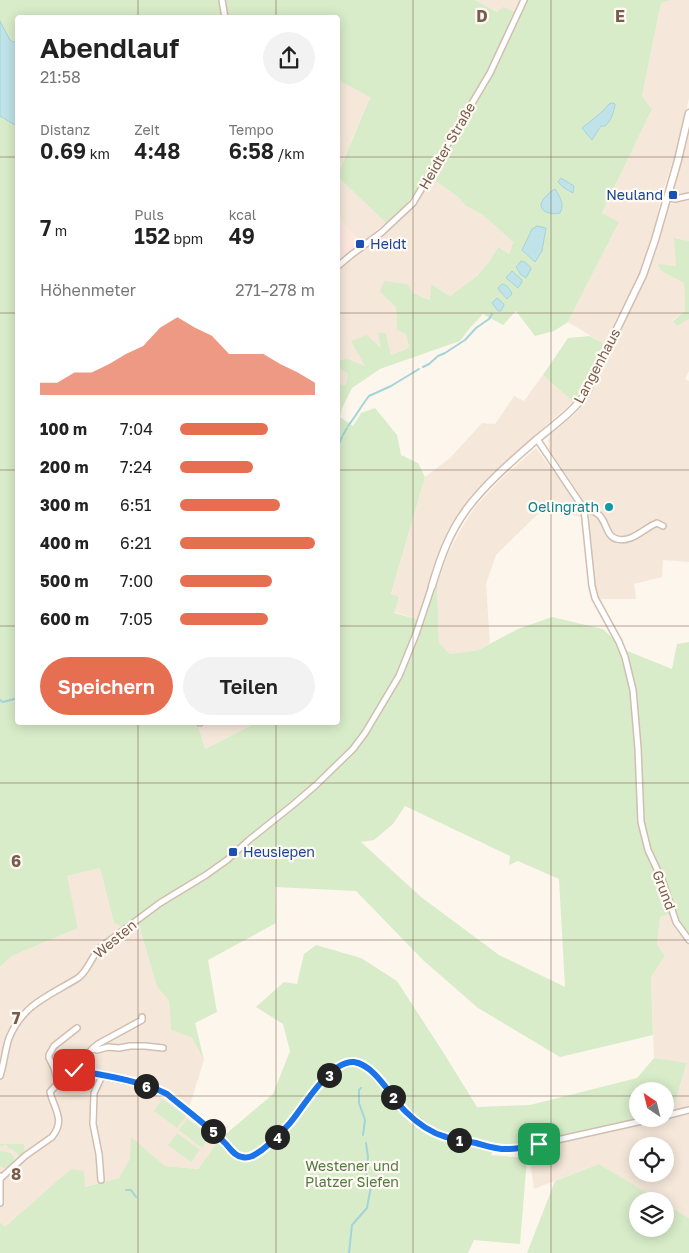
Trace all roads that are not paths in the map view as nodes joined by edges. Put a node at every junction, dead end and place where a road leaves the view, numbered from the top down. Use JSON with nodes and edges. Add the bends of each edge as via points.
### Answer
{"nodes":[{"id":1,"x":222,"y":0,"type":"edge"},
{"id":2,"x":524,"y":0,"type":"edge"},
{"id":3,"x":224,"y":15,"type":"edge"},
{"id":4,"x":689,"y":113,"type":"edge"},
{"id":5,"x":689,"y":196,"type":"edge"},
{"id":6,"x":666,"y":198,"type":"junction"},
{"id":7,"x":340,"y":264,"type":"edge"},
{"id":8,"x":537,"y":439,"type":"junction"},
{"id":9,"x":584,"y":509,"type":"junction"},
{"id":10,"x":663,"y":526,"type":"dead end"},
{"id":11,"x":432,"y":586,"type":"joint"},
{"id":12,"x":416,"y":634,"type":"joint"},
{"id":13,"x":687,"y":936,"type":"edge"},
{"id":14,"x":689,"y":940,"type":"edge"},
{"id":15,"x":142,"y":1017,"type":"dead end"},
{"id":16,"x":77,"y":1028,"type":"dead end"},
{"id":17,"x":93,"y":1048,"type":"junction"},
{"id":18,"x":163,"y":1048,"type":"dead end"},
{"id":19,"x":74,"y":1070,"type":"junction"},
{"id":20,"x":0,"y":1076,"type":"edge"},
{"id":21,"x":102,"y":1076,"type":"junction"},
{"id":22,"x":58,"y":1083,"type":"junction"},
{"id":23,"x":689,"y":1110,"type":"edge"},
{"id":24,"x":674,"y":1114,"type":"edge"},
{"id":25,"x":629,"y":1124,"type":"edge"},
{"id":26,"x":0,"y":1177,"type":"edge"},
{"id":27,"x":101,"y":1180,"type":"dead end"},
{"id":28,"x":0,"y":1203,"type":"edge"}],
"edges":[{"from":1,"to":3,"type":"street"},
{"from":2,"to":7,"type":"street","name":"Heidter Straße","via":[[490,73],[413,204]]},
{"from":4,"to":6,"type":"street","name":"Langenhaus"},
{"from":5,"to":6,"type":"street"},
{"from":6,"to":8,"type":"street","name":"Langenhaus","via":[[643,274],[586,393],[575,408]]},
{"from":8,"to":9,"type":"street"},
{"from":8,"to":11,"type":"street","name":"Langenhaus","via":[[466,510],[446,544]]},
{"from":9,"to":10,"type":"street","via":[[597,512],[614,539],[634,536],[656,523]]},
{"from":9,"to":13,"type":"street","name":"Grund","via":[[595,598],[619,642],[633,690],[641,822],[645,840],[672,913]]},
{"from":11,"to":12,"type":"street","name":"Langenhaus"},
{"from":12,"to":20,"type":"street","name":"Westen","via":[[399,676],[358,743],[344,759],[220,866],[160,903],[101,947],[78,978],[28,1008],[8,1040]]},
{"from":13,"to":14,"type":"street","name":"Grund"},
{"from":15,"to":17,"type":"street","via":[[142,1020]]},
{"from":16,"to":22,"type":"street","via":[[54,1046],[49,1055]]},
{"from":17,"to":18,"type":"street"},
{"from":17,"to":19,"type":"street"},
{"from":19,"to":21,"type":"street"},
{"from":19,"to":22,"type":"street"},
{"from":21,"to":25,"type":"street","via":[[167,1094],[233,1152],[246,1158],[272,1142],[314,1090],[341,1066],[351,1062],[368,1070],[405,1111],[430,1130],[448,1138],[510,1149]]},
{"from":21,"to":27,"type":"street","via":[[94,1093],[93,1124]]},
{"from":22,"to":26,"type":"street","via":[[50,1092],[58,1113],[56,1133]]},
{"from":23,"to":24,"type":"street"},
{"from":26,"to":28,"type":"street"}]}
